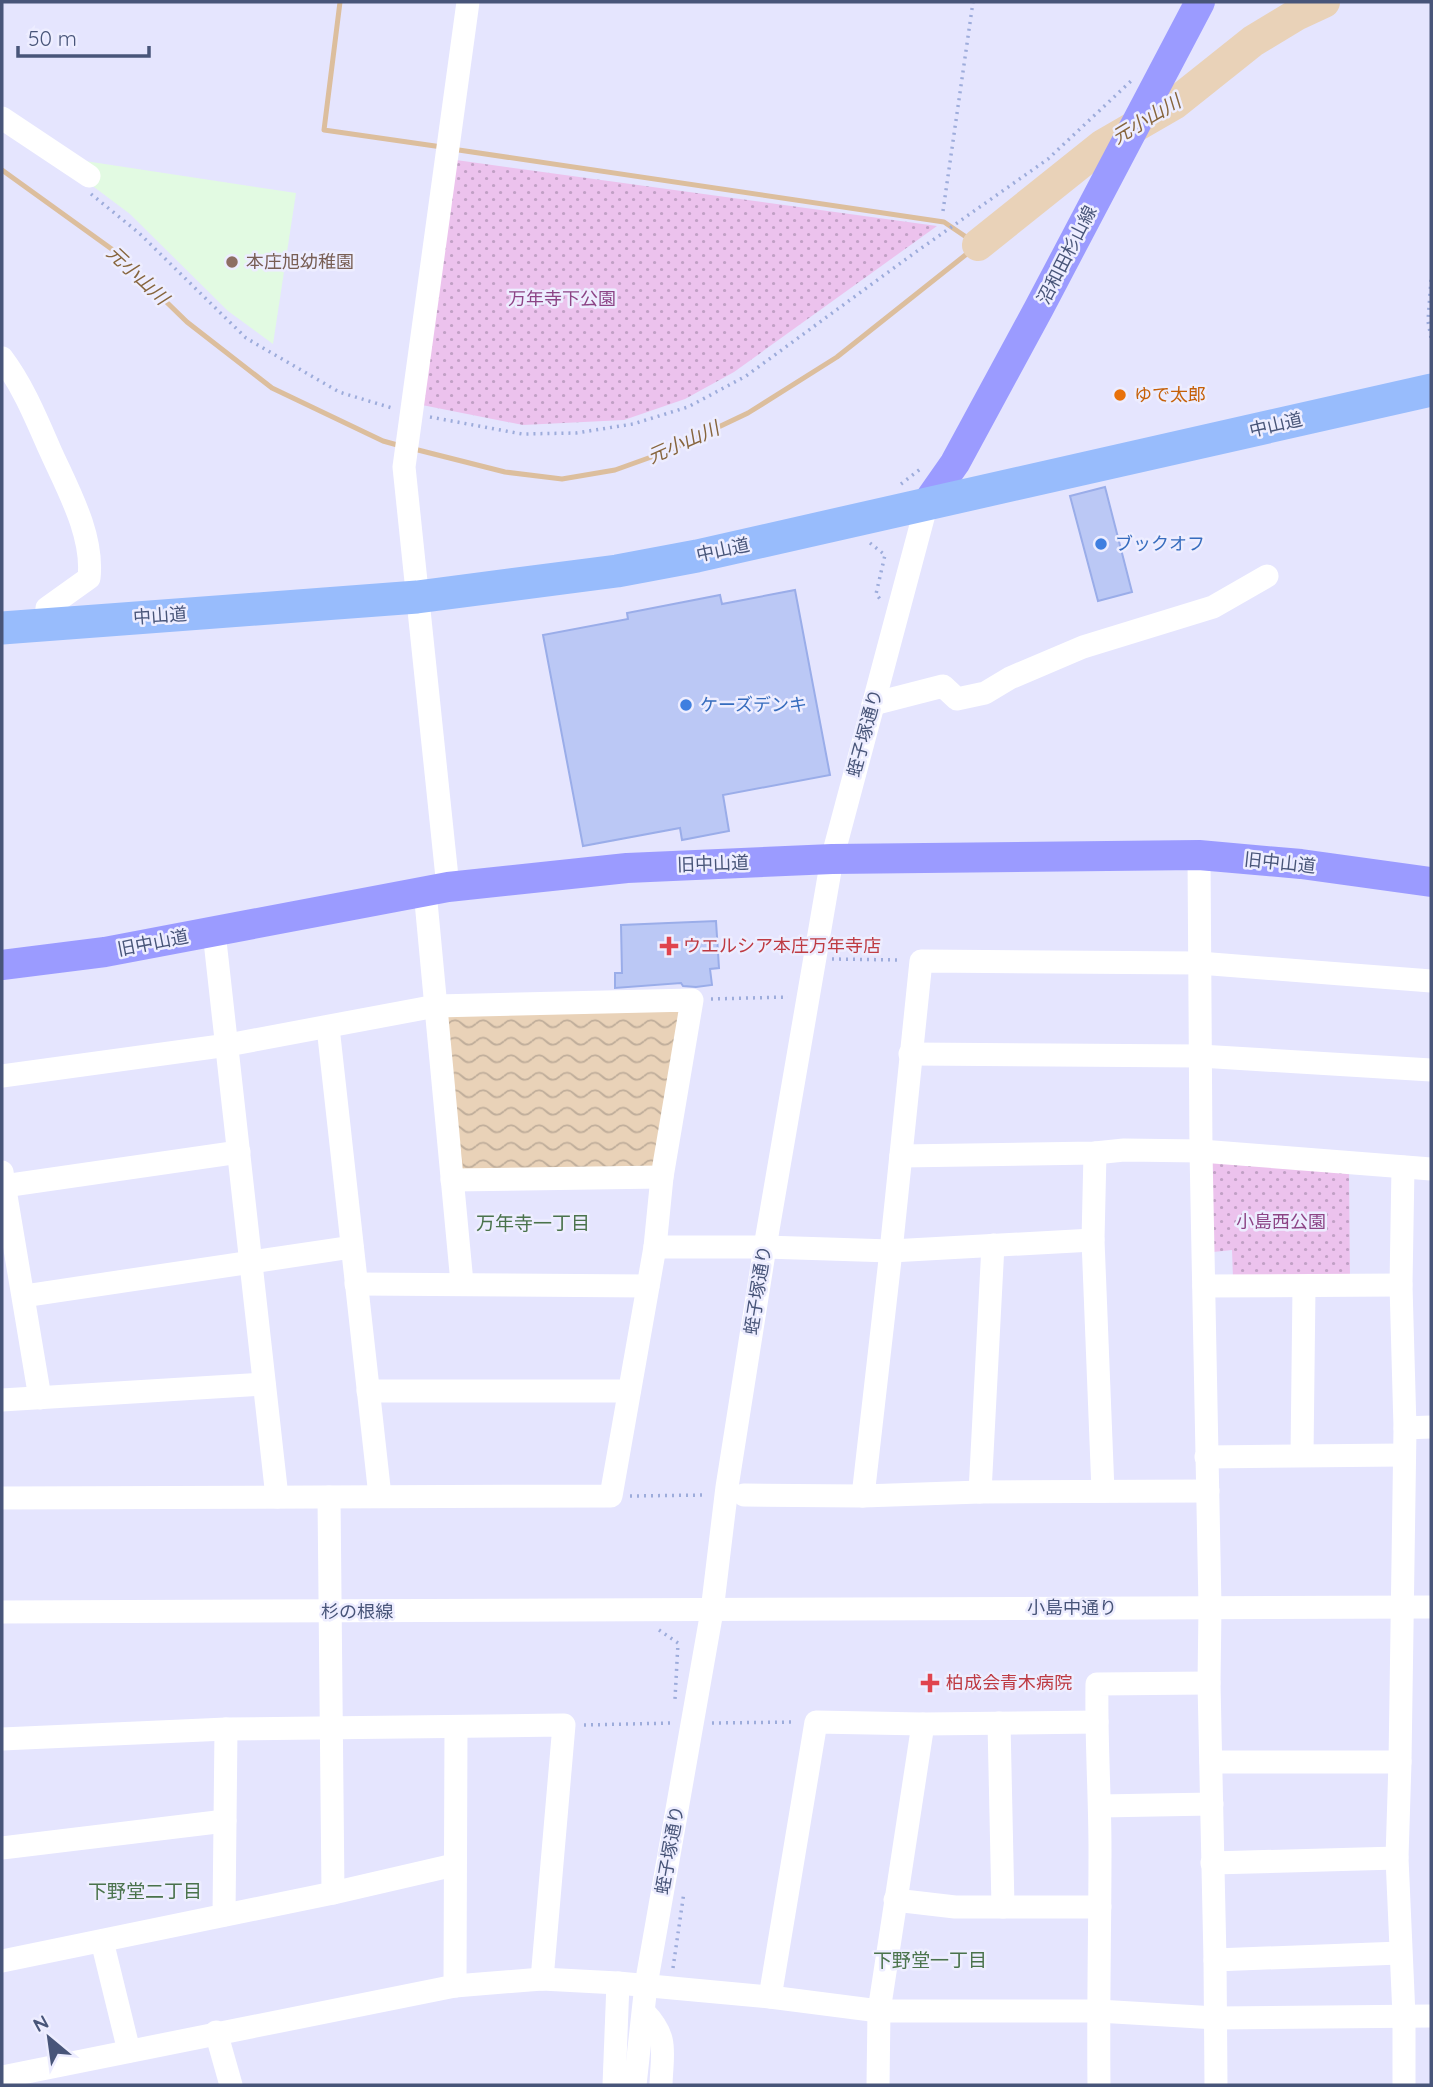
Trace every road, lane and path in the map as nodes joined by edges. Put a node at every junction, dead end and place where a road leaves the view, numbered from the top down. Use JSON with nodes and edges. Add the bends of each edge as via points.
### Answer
{"nodes":[{"id":1,"x":468,"y":2,"type":"edge"},
{"id":2,"x":973,"y":2,"type":"edge"},
{"id":3,"x":1200,"y":2,"type":"edge"},
{"id":4,"x":1149,"y":75,"type":"junction"},
{"id":5,"x":2,"y":118,"type":"edge"},
{"id":6,"x":85,"y":182,"type":"joint"},
{"id":7,"x":943,"y":211,"type":"dead end"},
{"id":8,"x":1431,"y":279,"type":"edge"},
{"id":9,"x":1431,"y":338,"type":"edge"},
{"id":10,"x":2,"y":358,"type":"edge"},
{"id":11,"x":1431,"y":390,"type":"edge"},
{"id":12,"x":410,"y":418,"type":"junction"},
{"id":13,"x":927,"y":503,"type":"junction"},
{"id":14,"x":868,"y":542,"type":"dead end"},
{"id":15,"x":1267,"y":576,"type":"dead end"},
{"id":16,"x":417,"y":597,"type":"junction"},
{"id":17,"x":880,"y":599,"type":"dead end"},
{"id":18,"x":46,"y":624,"type":"junction"},
{"id":19,"x":2,"y":628,"type":"edge"},
{"id":20,"x":873,"y":704,"type":"junction"},
{"id":21,"x":1199,"y":855,"type":"junction"},
{"id":22,"x":832,"y":859,"type":"junction"},
{"id":23,"x":1431,"y":881,"type":"edge"},
{"id":24,"x":436,"y":889,"type":"junction"},
{"id":25,"x":214,"y":932,"type":"junction"},
{"id":26,"x":831,"y":959,"type":"dead end"},
{"id":27,"x":921,"y":961,"type":"junction"},
{"id":28,"x":1199,"y":963,"type":"junction"},
{"id":29,"x":2,"y":965,"type":"edge"},
{"id":30,"x":1431,"y":981,"type":"edge"},
{"id":31,"x":788,"y":997,"type":"dead end"},
{"id":32,"x":692,"y":1000,"type":"junction"},
{"id":33,"x":436,"y":1006,"type":"junction"},
{"id":34,"x":328,"y":1027,"type":"junction"},
{"id":35,"x":228,"y":1045,"type":"junction"},
{"id":36,"x":911,"y":1054,"type":"junction"},
{"id":37,"x":1200,"y":1056,"type":"junction"},
{"id":38,"x":1431,"y":1070,"type":"edge"},
{"id":39,"x":2,"y":1076,"type":"edge"},
{"id":40,"x":1201,"y":1151,"type":"junction"},
{"id":41,"x":239,"y":1152,"type":"junction"},
{"id":42,"x":1095,"y":1153,"type":"junction"},
{"id":43,"x":901,"y":1156,"type":"junction"},
{"id":44,"x":1403,"y":1167,"type":"junction"},
{"id":45,"x":1431,"y":1169,"type":"edge"},
{"id":46,"x":662,"y":1177,"type":"junction"},
{"id":47,"x":3,"y":1179,"type":"edge"},
{"id":48,"x":452,"y":1180,"type":"junction"},
{"id":49,"x":1093,"y":1240,"type":"junction"},
{"id":50,"x":993,"y":1245,"type":"junction"},
{"id":51,"x":352,"y":1247,"type":"junction"},
{"id":52,"x":655,"y":1247,"type":"junction"},
{"id":53,"x":765,"y":1247,"type":"junction"},
{"id":54,"x":891,"y":1251,"type":"junction"},
{"id":55,"x":250,"y":1262,"type":"junction"},
{"id":56,"x":462,"y":1283,"type":"junction"},
{"id":57,"x":356,"y":1284,"type":"junction"},
{"id":58,"x":1401,"y":1285,"type":"junction"},
{"id":59,"x":648,"y":1286,"type":"junction"},
{"id":60,"x":1204,"y":1286,"type":"junction"},
{"id":61,"x":1304,"y":1287,"type":"junction"},
{"id":62,"x":24,"y":1296,"type":"junction"},
{"id":63,"x":264,"y":1384,"type":"junction"},
{"id":64,"x":368,"y":1391,"type":"junction"},
{"id":65,"x":629,"y":1391,"type":"junction"},
{"id":66,"x":40,"y":1398,"type":"junction"},
{"id":67,"x":2,"y":1400,"type":"edge"},
{"id":68,"x":1405,"y":1427,"type":"junction"},
{"id":69,"x":1431,"y":1427,"type":"edge"},
{"id":70,"x":1302,"y":1455,"type":"junction"},
{"id":71,"x":1403,"y":1455,"type":"junction"},
{"id":72,"x":1206,"y":1457,"type":"junction"},
{"id":73,"x":1102,"y":1491,"type":"junction"},
{"id":74,"x":1208,"y":1491,"type":"junction"},
{"id":75,"x":980,"y":1492,"type":"junction"},
{"id":76,"x":706,"y":1495,"type":"dead end"},
{"id":77,"x":744,"y":1495,"type":"dead end"},
{"id":78,"x":380,"y":1496,"type":"junction"},
{"id":79,"x":611,"y":1496,"type":"junction"},
{"id":80,"x":863,"y":1496,"type":"junction"},
{"id":81,"x":277,"y":1497,"type":"junction"},
{"id":82,"x":329,"y":1497,"type":"junction"},
{"id":83,"x":2,"y":1498,"type":"edge"},
{"id":84,"x":1210,"y":1607,"type":"junction"},
{"id":85,"x":1402,"y":1607,"type":"junction"},
{"id":86,"x":1431,"y":1607,"type":"edge"},
{"id":87,"x":712,"y":1611,"type":"junction"},
{"id":88,"x":2,"y":1612,"type":"edge"},
{"id":89,"x":330,"y":1612,"type":"junction"},
{"id":90,"x":1209,"y":1683,"type":"junction"},
{"id":91,"x":816,"y":1722,"type":"junction"},
{"id":92,"x":673,"y":1723,"type":"dead end"},
{"id":93,"x":710,"y":1723,"type":"dead end"},
{"id":94,"x":1097,"y":1723,"type":"junction"},
{"id":95,"x":923,"y":1724,"type":"junction"},
{"id":96,"x":999,"y":1724,"type":"junction"},
{"id":97,"x":564,"y":1725,"type":"junction"},
{"id":98,"x":330,"y":1726,"type":"junction"},
{"id":99,"x":456,"y":1727,"type":"junction"},
{"id":100,"x":226,"y":1729,"type":"junction"},
{"id":101,"x":2,"y":1739,"type":"edge"},
{"id":102,"x":1211,"y":1762,"type":"junction"},
{"id":103,"x":1401,"y":1762,"type":"junction"},
{"id":104,"x":1212,"y":1804,"type":"junction"},
{"id":105,"x":1100,"y":1805,"type":"junction"},
{"id":106,"x":225,"y":1821,"type":"junction"},
{"id":107,"x":2,"y":1848,"type":"edge"},
{"id":108,"x":1397,"y":1858,"type":"junction"},
{"id":109,"x":1212,"y":1864,"type":"junction"},
{"id":110,"x":454,"y":1865,"type":"junction"},
{"id":111,"x":333,"y":1893,"type":"junction"},
{"id":112,"x":895,"y":1900,"type":"junction"},
{"id":113,"x":1003,"y":1907,"type":"junction"},
{"id":114,"x":1100,"y":1907,"type":"junction"},
{"id":115,"x":224,"y":1915,"type":"junction"},
{"id":116,"x":102,"y":1941,"type":"junction"},
{"id":117,"x":1400,"y":1953,"type":"junction"},
{"id":118,"x":1215,"y":1960,"type":"junction"},
{"id":119,"x":2,"y":1961,"type":"edge"},
{"id":120,"x":542,"y":1979,"type":"junction"},
{"id":121,"x":618,"y":1983,"type":"junction"},
{"id":122,"x":646,"y":1985,"type":"junction"},
{"id":123,"x":455,"y":1986,"type":"junction"},
{"id":124,"x":771,"y":1997,"type":"junction"},
{"id":125,"x":879,"y":2011,"type":"junction"},
{"id":126,"x":1098,"y":2011,"type":"junction"},
{"id":127,"x":1404,"y":2016,"type":"junction"},
{"id":128,"x":1431,"y":2016,"type":"edge"},
{"id":129,"x":1216,"y":2018,"type":"junction"},
{"id":130,"x":643,"y":2020,"type":"junction"},
{"id":131,"x":216,"y":2032,"type":"junction"},
{"id":132,"x":129,"y":2051,"type":"junction"},
{"id":133,"x":2,"y":2077,"type":"edge"},
{"id":134,"x":231,"y":2085,"type":"edge"},
{"id":135,"x":614,"y":2085,"type":"edge"},
{"id":136,"x":635,"y":2085,"type":"edge"},
{"id":137,"x":661,"y":2085,"type":"edge"},
{"id":138,"x":878,"y":2085,"type":"edge"},
{"id":139,"x":1099,"y":2085,"type":"edge"},
{"id":140,"x":1216,"y":2085,"type":"edge"},
{"id":141,"x":1404,"y":2085,"type":"edge"}],
"edges":[{"from":1,"to":12,"type":"street"},
{"from":2,"to":7,"type":"path"},
{"from":3,"to":4,"type":"main road","name":"沼和田杉山線"},
{"from":4,"to":12,"type":"path","via":[[1048,159],[746,376],[688,407],[633,424],[563,433],[522,433]]},
{"from":4,"to":13,"type":"main road","name":"沼和田杉山線","via":[[1108,175],[955,463]]},
{"from":5,"to":6,"type":"street"},
{"from":6,"to":12,"type":"path","via":[[246,338],[339,392]]},
{"from":8,"to":9,"type":"path"},
{"from":10,"to":18,"type":"street","via":[[36,415],[75,504],[91,561],[89,578],[47,608]]},
{"from":11,"to":13,"type":"highway","name":"中山道"},
{"from":12,"to":16,"type":"street","via":[[404,467]]},
{"from":13,"to":16,"type":"highway","name":"中山道","via":[[617,571]]},
{"from":13,"to":20,"type":"street","name":"蛭子塚通り"},
{"from":14,"to":17,"type":"path","via":[[886,555],[876,594]]},
{"from":15,"to":20,"type":"street","via":[[1213,607],[1083,647],[1010,678],[985,694],[957,699],[943,686]]},
{"from":16,"to":18,"type":"highway","name":"中山道"},
{"from":16,"to":24,"type":"street"},
{"from":18,"to":19,"type":"highway","name":"中山道"},
{"from":20,"to":22,"type":"street","name":"蛭子塚通り"},
{"from":21,"to":22,"type":"main road","name":"旧中山道"},
{"from":21,"to":23,"type":"main road","name":"旧中山道"},
{"from":21,"to":28,"type":"street"},
{"from":22,"to":24,"type":"main road","name":"旧中山道","via":[[627,868]]},
{"from":22,"to":53,"type":"street","name":"蛭子塚通り"},
{"from":24,"to":25,"type":"main road","name":"旧中山道"},
{"from":24,"to":33,"type":"street"},
{"from":25,"to":29,"type":"main road","name":"旧中山道"},
{"from":25,"to":35,"type":"street"},
{"from":26,"to":27,"type":"path"},
{"from":27,"to":28,"type":"street"},
{"from":27,"to":36,"type":"street"},
{"from":28,"to":30,"type":"street"},
{"from":28,"to":37,"type":"street"},
{"from":31,"to":32,"type":"path"},
{"from":32,"to":33,"type":"street"},
{"from":32,"to":46,"type":"street"},
{"from":33,"to":34,"type":"street"},
{"from":33,"to":48,"type":"street"},
{"from":34,"to":35,"type":"street"},
{"from":34,"to":51,"type":"street"},
{"from":35,"to":39,"type":"street"},
{"from":35,"to":41,"type":"street"},
{"from":36,"to":37,"type":"street"},
{"from":36,"to":43,"type":"street"},
{"from":37,"to":38,"type":"street"},
{"from":37,"to":40,"type":"street"},
{"from":40,"to":42,"type":"street"},
{"from":40,"to":44,"type":"street"},
{"from":40,"to":60,"type":"street"},
{"from":41,"to":47,"type":"street"},
{"from":41,"to":55,"type":"street"},
{"from":42,"to":43,"type":"street"},
{"from":42,"to":49,"type":"street"},
{"from":43,"to":54,"type":"street"},
{"from":44,"to":45,"type":"street"},
{"from":44,"to":58,"type":"street"},
{"from":46,"to":48,"type":"street"},
{"from":46,"to":52,"type":"street"},
{"from":47,"to":62,"type":"street"},
{"from":48,"to":56,"type":"street"},
{"from":49,"to":50,"type":"street"},
{"from":49,"to":73,"type":"street"},
{"from":50,"to":54,"type":"street"},
{"from":50,"to":75,"type":"street"},
{"from":51,"to":55,"type":"street"},
{"from":51,"to":57,"type":"street"},
{"from":52,"to":53,"type":"street"},
{"from":52,"to":59,"type":"street"},
{"from":53,"to":54,"type":"street"},
{"from":53,"to":87,"type":"street","name":"蛭子塚通り"},
{"from":54,"to":80,"type":"street"},
{"from":55,"to":62,"type":"street"},
{"from":55,"to":63,"type":"street"},
{"from":56,"to":57,"type":"street"},
{"from":56,"to":59,"type":"street"},
{"from":57,"to":64,"type":"street"},
{"from":58,"to":61,"type":"street"},
{"from":58,"to":68,"type":"street"},
{"from":59,"to":65,"type":"street"},
{"from":60,"to":61,"type":"street"},
{"from":60,"to":72,"type":"street"},
{"from":61,"to":70,"type":"street"},
{"from":62,"to":66,"type":"street"},
{"from":63,"to":66,"type":"street"},
{"from":63,"to":81,"type":"street"},
{"from":64,"to":65,"type":"street"},
{"from":64,"to":78,"type":"street"},
{"from":65,"to":79,"type":"street"},
{"from":66,"to":67,"type":"street"},
{"from":68,"to":69,"type":"street"},
{"from":68,"to":71,"type":"street"},
{"from":70,"to":71,"type":"street"},
{"from":70,"to":72,"type":"street"},
{"from":71,"to":85,"type":"street"},
{"from":72,"to":74,"type":"street"},
{"from":73,"to":74,"type":"street"},
{"from":73,"to":75,"type":"street"},
{"from":74,"to":84,"type":"street"},
{"from":75,"to":80,"type":"street"},
{"from":76,"to":79,"type":"path"},
{"from":77,"to":80,"type":"street"},
{"from":78,"to":79,"type":"street"},
{"from":78,"to":82,"type":"street"},
{"from":81,"to":82,"type":"street"},
{"from":81,"to":83,"type":"street"},
{"from":82,"to":89,"type":"street"},
{"from":84,"to":85,"type":"street","name":"小島中通り"},
{"from":84,"to":87,"type":"street","name":"小島中通り"},
{"from":84,"to":90,"type":"street"},
{"from":85,"to":86,"type":"street","name":"小島中通り"},
{"from":85,"to":103,"type":"street"},
{"from":87,"to":89,"type":"street","name":"杉の根線"},
{"from":87,"to":122,"type":"street","name":"蛭子塚通り"},
{"from":88,"to":89,"type":"street","name":"杉の根線"},
{"from":89,"to":98,"type":"street"},
{"from":90,"to":94,"type":"street","via":[[1097,1684]]},
{"from":90,"to":102,"type":"street"},
{"from":91,"to":93,"type":"path"},
{"from":91,"to":95,"type":"street"},
{"from":91,"to":124,"type":"street"},
{"from":92,"to":97,"type":"path"},
{"from":94,"to":96,"type":"street"},
{"from":94,"to":105,"type":"street"},
{"from":95,"to":96,"type":"street"},
{"from":95,"to":112,"type":"street"},
{"from":96,"to":113,"type":"street"},
{"from":97,"to":99,"type":"street"},
{"from":97,"to":120,"type":"street"},
{"from":98,"to":99,"type":"street"},
{"from":98,"to":100,"type":"street"},
{"from":98,"to":111,"type":"street"},
{"from":99,"to":110,"type":"street"},
{"from":100,"to":101,"type":"street"},
{"from":100,"to":106,"type":"street"},
{"from":102,"to":103,"type":"street"},
{"from":102,"to":104,"type":"street"},
{"from":103,"to":108,"type":"street"},
{"from":104,"to":105,"type":"street"},
{"from":104,"to":109,"type":"street"},
{"from":105,"to":114,"type":"street"},
{"from":106,"to":107,"type":"street"},
{"from":106,"to":115,"type":"street"},
{"from":108,"to":109,"type":"street"},
{"from":108,"to":117,"type":"street"},
{"from":109,"to":118,"type":"street"},
{"from":110,"to":111,"type":"street"},
{"from":110,"to":123,"type":"street"},
{"from":111,"to":115,"type":"street"},
{"from":112,"to":113,"type":"street"},
{"from":112,"to":125,"type":"street"},
{"from":113,"to":114,"type":"street"},
{"from":114,"to":126,"type":"street"},
{"from":115,"to":116,"type":"street"},
{"from":116,"to":119,"type":"street"},
{"from":116,"to":132,"type":"street"},
{"from":117,"to":118,"type":"street"},
{"from":117,"to":127,"type":"street"},
{"from":118,"to":129,"type":"street"},
{"from":120,"to":121,"type":"street"},
{"from":120,"to":123,"type":"street"},
{"from":121,"to":122,"type":"street"},
{"from":121,"to":135,"type":"street"},
{"from":122,"to":124,"type":"street"},
{"from":122,"to":130,"type":"street","name":"蛭子塚通り"},
{"from":123,"to":131,"type":"street"},
{"from":124,"to":125,"type":"street"},
{"from":125,"to":126,"type":"street"},
{"from":125,"to":138,"type":"street"},
{"from":126,"to":129,"type":"street"},
{"from":126,"to":139,"type":"street"},
{"from":127,"to":128,"type":"street"},
{"from":127,"to":129,"type":"street"},
{"from":127,"to":141,"type":"street"},
{"from":129,"to":140,"type":"street"},
{"from":130,"to":136,"type":"street","name":"蛭子塚通り"},
{"from":130,"to":137,"type":"street","via":[[656,2025],[663,2042]]},
{"from":131,"to":132,"type":"street"},
{"from":131,"to":134,"type":"street"},
{"from":132,"to":133,"type":"street"}]}
